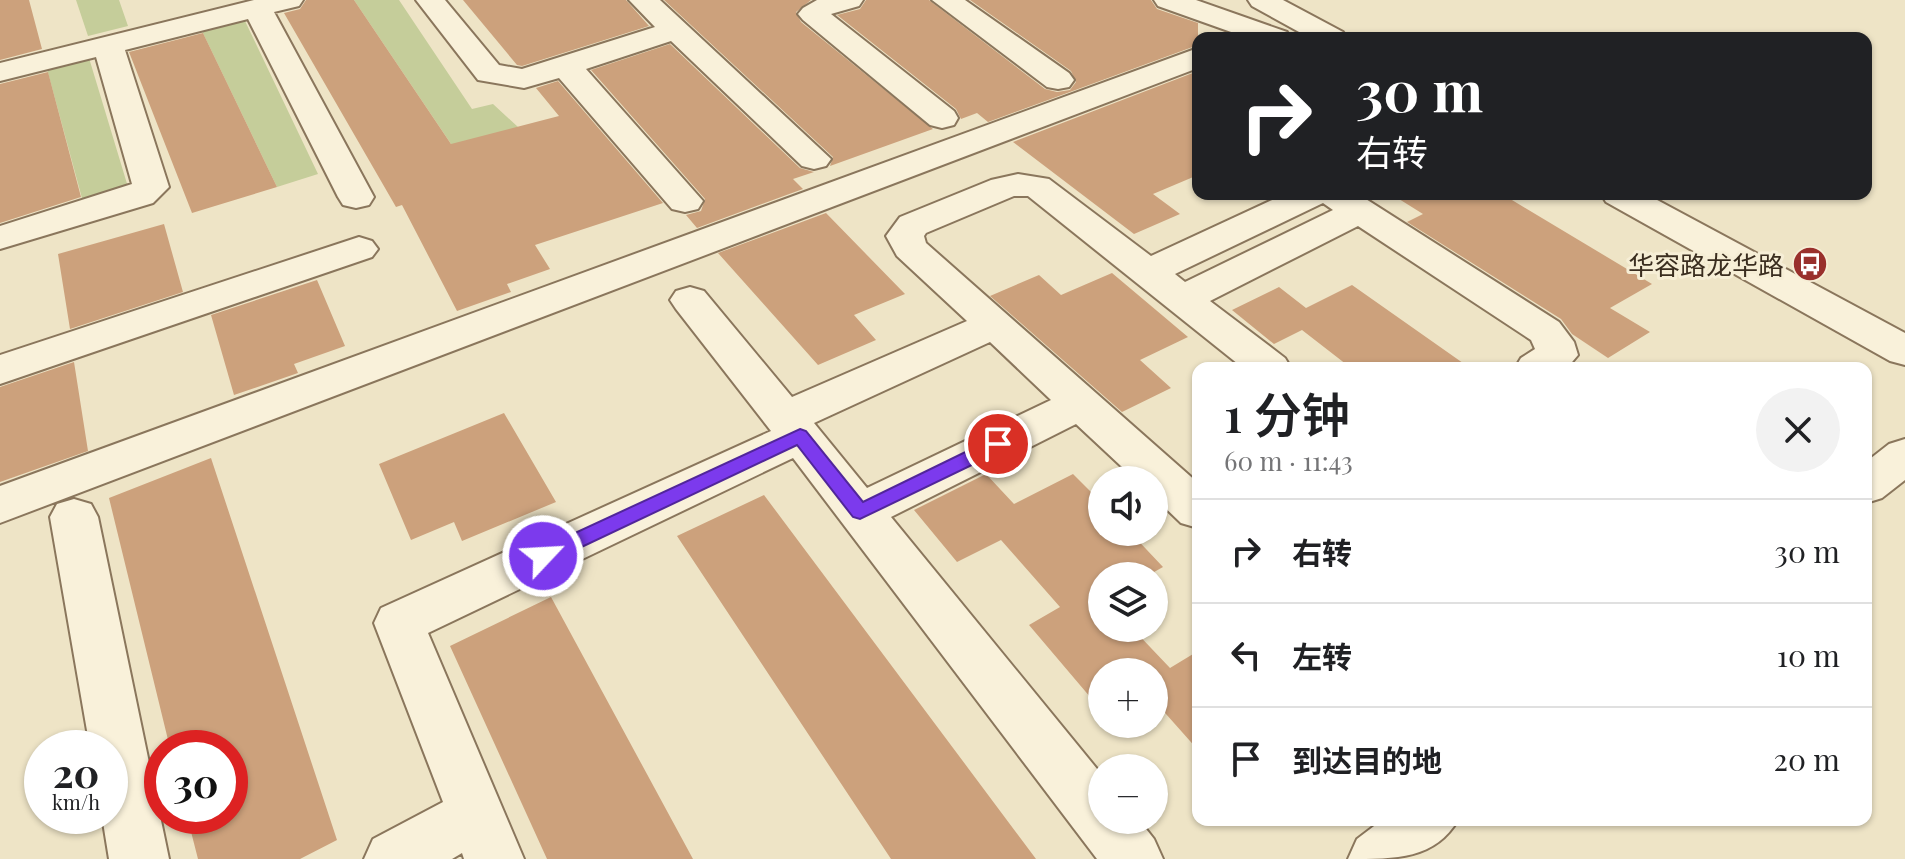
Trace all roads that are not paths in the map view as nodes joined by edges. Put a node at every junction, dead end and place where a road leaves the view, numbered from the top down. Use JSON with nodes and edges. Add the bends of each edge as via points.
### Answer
{"nodes":[{"id":1,"x":289,"y":0,"type":"edge"},
{"id":2,"x":430,"y":0,"type":"edge"},
{"id":3,"x":643,"y":0,"type":"edge"},
{"id":4,"x":849,"y":0,"type":"edge"},
{"id":5,"x":946,"y":0,"type":"edge"},
{"id":6,"x":1168,"y":0,"type":"edge"},
{"id":7,"x":1262,"y":0,"type":"edge"},
{"id":8,"x":257,"y":8,"type":"junction"},
{"id":9,"x":1287,"y":29,"type":"edge"},
{"id":10,"x":676,"y":30,"type":"junction"},
{"id":11,"x":108,"y":45,"type":"junction"},
{"id":12,"x":1192,"y":59,"type":"edge"},
{"id":13,"x":566,"y":66,"type":"junction"},
{"id":14,"x":0,"y":72,"type":"edge"},
{"id":15,"x":1058,"y":80,"type":"dead end"},
{"id":16,"x":942,"y":118,"type":"dead end"},
{"id":17,"x":814,"y":159,"type":"dead end"},
{"id":18,"x":356,"y":197,"type":"dead end"},
{"id":19,"x":1301,"y":200,"type":"edge"},
{"id":20,"x":1630,"y":200,"type":"edge"},
{"id":21,"x":685,"y":201,"type":"dead end"},
{"id":22,"x":1347,"y":203,"type":"edge"},
{"id":23,"x":0,"y":238,"type":"edge"},
{"id":24,"x":359,"y":249,"type":"dead end"},
{"id":25,"x":1147,"y":272,"type":"junction"},
{"id":26,"x":1183,"y":299,"type":"junction"},
{"id":27,"x":690,"y":300,"type":"dead end"},
{"id":28,"x":995,"y":324,"type":"junction"},
{"id":29,"x":1905,"y":351,"type":"edge"},
{"id":30,"x":1262,"y":362,"type":"edge"},
{"id":31,"x":1546,"y":362,"type":"edge"},
{"id":32,"x":0,"y":370,"type":"edge"},
{"id":33,"x":1081,"y":403,"type":"junction"},
{"id":34,"x":793,"y":427,"type":"junction"},
{"id":35,"x":1905,"y":456,"type":"edge"},
{"id":36,"x":1872,"y":481,"type":"edge"},
{"id":37,"x":0,"y":505,"type":"edge"},
{"id":38,"x":1192,"y":505,"type":"edge"},
{"id":39,"x":860,"y":512,"type":"junction"},
{"id":40,"x":74,"y":517,"type":"dead end"},
{"id":41,"x":1088,"y":802,"type":"edge"},
{"id":42,"x":1421,"y":826,"type":"edge"},
{"id":43,"x":1113,"y":834,"type":"edge"},
{"id":44,"x":485,"y":837,"type":"edge"},
{"id":45,"x":139,"y":859,"type":"edge"},
{"id":46,"x":394,"y":859,"type":"edge"},
{"id":47,"x":1133,"y":859,"type":"edge"},
{"id":48,"x":1378,"y":859,"type":"edge"}],
"edges":[{"from":1,"to":8,"type":"street"},
{"from":2,"to":13,"type":"street","via":[[489,73],[524,79]]},
{"from":3,"to":10,"type":"street"},
{"from":4,"to":16,"type":"street","via":[[813,14]]},
{"from":5,"to":15,"type":"street"},
{"from":6,"to":9,"type":"street"},
{"from":7,"to":9,"type":"street"},
{"from":8,"to":11,"type":"street"},
{"from":8,"to":18,"type":"street"},
{"from":10,"to":13,"type":"street"},
{"from":10,"to":17,"type":"street"},
{"from":11,"to":14,"type":"street"},
{"from":11,"to":23,"type":"street","via":[[151,187],[140,195]]},
{"from":12,"to":37,"type":"street"},
{"from":13,"to":21,"type":"street"},
{"from":19,"to":25,"type":"street"},
{"from":20,"to":29,"type":"street"},
{"from":22,"to":26,"type":"street"},
{"from":22,"to":31,"type":"street","via":[[1545,331],[1557,355]]},
{"from":24,"to":32,"type":"street"},
{"from":25,"to":26,"type":"street"},
{"from":25,"to":28,"type":"street","via":[[1037,186],[1004,188],[913,225],[905,236],[910,248]]},
{"from":26,"to":30,"type":"street"},
{"from":27,"to":34,"type":"street"},
{"from":28,"to":33,"type":"street"},
{"from":28,"to":34,"type":"street"},
{"from":33,"to":38,"type":"street"},
{"from":33,"to":39,"type":"street"},
{"from":34,"to":39,"type":"street"},
{"from":34,"to":44,"type":"street","via":[[399,623]]},
{"from":35,"to":36,"type":"street"},
{"from":39,"to":41,"type":"street"},
{"from":40,"to":45,"type":"street"},
{"from":42,"to":48,"type":"street"},
{"from":43,"to":47,"type":"street"},
{"from":44,"to":46,"type":"street"}]}
